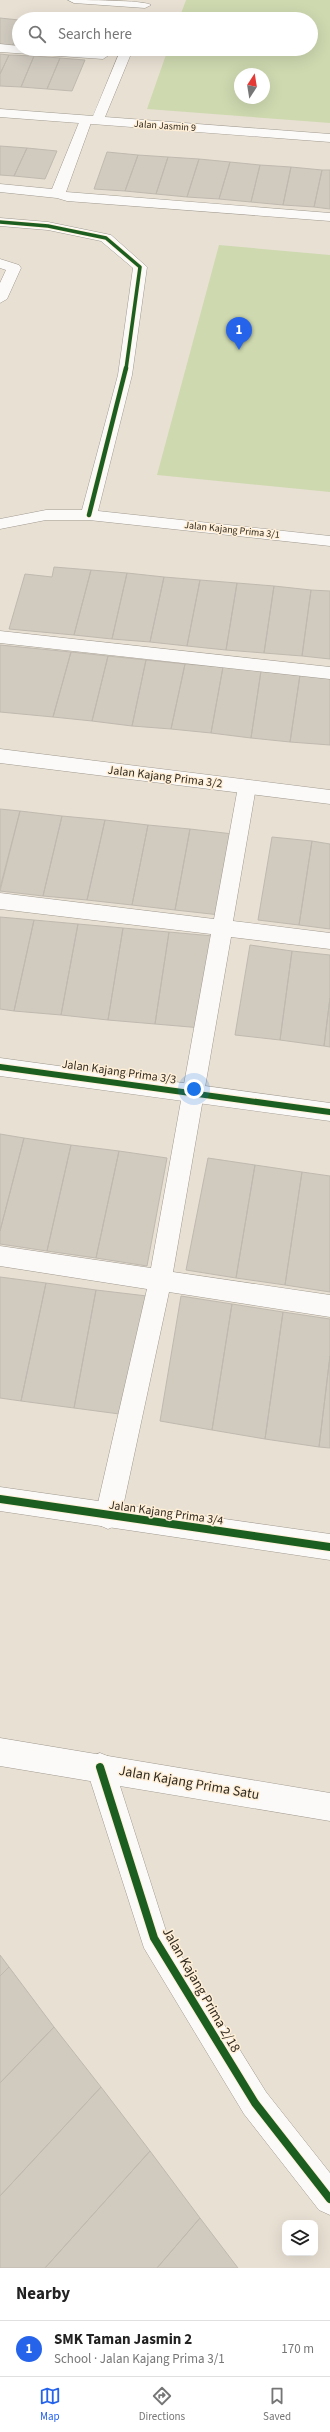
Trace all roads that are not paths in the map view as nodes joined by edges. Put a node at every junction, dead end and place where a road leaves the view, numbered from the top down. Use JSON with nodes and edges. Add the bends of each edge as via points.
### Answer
{"nodes":[{"id":1,"x":74,"y":0,"type":"edge"},
{"id":2,"x":146,"y":2,"type":"edge"},
{"id":3,"x":142,"y":12,"type":"edge"},
{"id":4,"x":0,"y":48,"type":"edge"},
{"id":5,"x":12,"y":49,"type":"edge"},
{"id":6,"x":124,"y":56,"type":"edge"},
{"id":7,"x":0,"y":113,"type":"edge"},
{"id":8,"x":92,"y":120,"type":"junction"},
{"id":9,"x":330,"y":138,"type":"edge"},
{"id":10,"x":0,"y":188,"type":"edge"},
{"id":11,"x":60,"y":194,"type":"junction"},
{"id":12,"x":330,"y":217,"type":"edge"},
{"id":13,"x":0,"y":222,"type":"edge"},
{"id":14,"x":0,"y":263,"type":"edge"},
{"id":15,"x":0,"y":298,"type":"edge"},
{"id":16,"x":89,"y":515,"type":"junction"},
{"id":17,"x":0,"y":524,"type":"edge"},
{"id":18,"x":330,"y":541,"type":"edge"},
{"id":19,"x":0,"y":637,"type":"edge"},
{"id":20,"x":330,"y":672,"type":"edge"},
{"id":21,"x":0,"y":756,"type":"edge"},
{"id":22,"x":247,"y":787,"type":"junction"},
{"id":23,"x":330,"y":795,"type":"edge"},
{"id":24,"x":0,"y":901,"type":"edge"},
{"id":25,"x":223,"y":927,"type":"junction"},
{"id":26,"x":330,"y":941,"type":"edge"},
{"id":27,"x":0,"y":1067,"type":"edge"},
{"id":28,"x":194,"y":1093,"type":"junction"},
{"id":29,"x":330,"y":1112,"type":"edge"},
{"id":30,"x":0,"y":1256,"type":"edge"},
{"id":31,"x":160,"y":1281,"type":"junction"},
{"id":32,"x":330,"y":1306,"type":"edge"},
{"id":33,"x":0,"y":1499,"type":"edge"},
{"id":34,"x":108,"y":1516,"type":"junction"},
{"id":35,"x":330,"y":1547,"type":"edge"},
{"id":36,"x":0,"y":1752,"type":"edge"},
{"id":37,"x":100,"y":1767,"type":"junction"},
{"id":38,"x":330,"y":1807,"type":"edge"},
{"id":39,"x":330,"y":2199,"type":"edge"}],
"edges":[{"from":1,"to":2,"type":"street"},
{"from":2,"to":3,"type":"street"},
{"from":4,"to":5,"type":"street"},
{"from":6,"to":8,"type":"street"},
{"from":7,"to":8,"type":"street","name":"Jalan Jasmin 9"},
{"from":8,"to":9,"type":"street","name":"Jalan Jasmin 9"},
{"from":8,"to":11,"type":"street","via":[[59,189]]},
{"from":10,"to":11,"type":"street"},
{"from":11,"to":12,"type":"street","via":[[80,199]]},
{"from":13,"to":16,"type":"street","via":[[48,226],[106,238],[140,267],[125,375]]},
{"from":14,"to":15,"type":"street","via":[[14,268]]},
{"from":16,"to":17,"type":"street","name":"Jalan Kajang Prima 3/1","via":[[46,516]]},
{"from":16,"to":18,"type":"street","name":"Jalan Kajang Prima 3/1"},
{"from":19,"to":20,"type":"street"},
{"from":21,"to":22,"type":"street","name":"Jalan Kajang Prima 3/2"},
{"from":22,"to":23,"type":"street","name":"Jalan Kajang Prima 3/2"},
{"from":22,"to":25,"type":"street"},
{"from":24,"to":25,"type":"street"},
{"from":25,"to":26,"type":"street"},
{"from":25,"to":28,"type":"street"},
{"from":27,"to":28,"type":"street","name":"Jalan Kajang Prima 3/3"},
{"from":28,"to":29,"type":"street","name":"Jalan Kajang Prima 3/3"},
{"from":28,"to":31,"type":"street"},
{"from":30,"to":31,"type":"street"},
{"from":31,"to":32,"type":"street"},
{"from":31,"to":34,"type":"street"},
{"from":33,"to":34,"type":"street","name":"Jalan Kajang Prima 3/4"},
{"from":34,"to":35,"type":"street","name":"Jalan Kajang Prima 3/4"},
{"from":36,"to":37,"type":"street","name":"Jalan Kajang Prima Satu"},
{"from":37,"to":38,"type":"street","name":"Jalan Kajang Prima Satu"},
{"from":37,"to":39,"type":"street","name":"Jalan Kajang Prima 2/18","via":[[154,1938],[255,2103]]}]}
